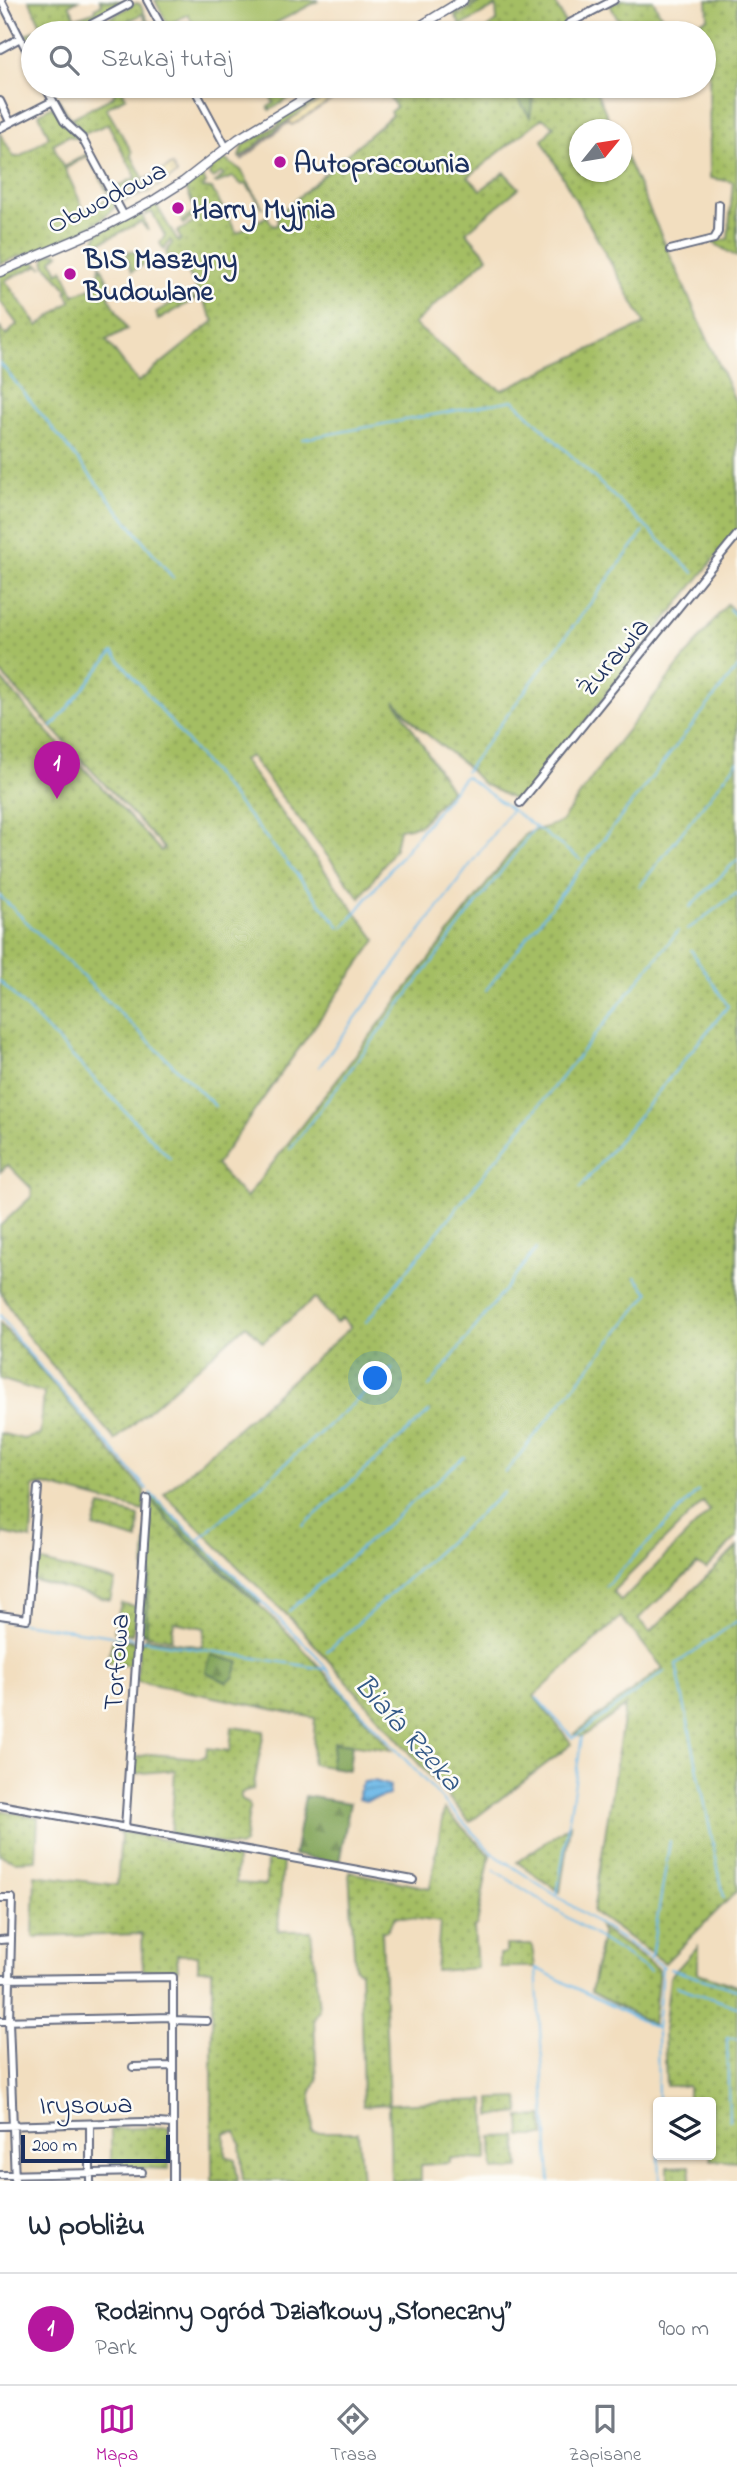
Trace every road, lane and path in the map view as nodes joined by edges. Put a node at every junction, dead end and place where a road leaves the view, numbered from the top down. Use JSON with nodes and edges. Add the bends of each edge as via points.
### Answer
{"nodes":[{"id":1,"x":1,"y":0,"type":"edge"},
{"id":2,"x":147,"y":0,"type":"edge"},
{"id":3,"x":463,"y":0,"type":"edge"},
{"id":4,"x":614,"y":0,"type":"edge"},
{"id":5,"x":128,"y":4,"type":"dead end"},
{"id":6,"x":97,"y":21,"type":"edge"},
{"id":7,"x":158,"y":21,"type":"edge"},
{"id":8,"x":429,"y":21,"type":"edge"},
{"id":9,"x":574,"y":21,"type":"edge"},
{"id":10,"x":20,"y":38,"type":"joint"},
{"id":11,"x":0,"y":49,"type":"edge"},
{"id":12,"x":51,"y":98,"type":"edge"},
{"id":13,"x":199,"y":98,"type":"edge"},
{"id":14,"x":306,"y":98,"type":"edge"},
{"id":15,"x":0,"y":101,"type":"edge"},
{"id":16,"x":53,"y":101,"type":"junction"},
{"id":17,"x":10,"y":122,"type":"junction"},
{"id":18,"x":0,"y":128,"type":"edge"},
{"id":19,"x":227,"y":149,"type":"junction"},
{"id":20,"x":719,"y":204,"type":"dead end"},
{"id":21,"x":124,"y":216,"type":"junction"},
{"id":22,"x":670,"y":250,"type":"dead end"},
{"id":23,"x":0,"y":271,"type":"edge"},
{"id":24,"x":737,"y":535,"type":"edge"},
{"id":25,"x":520,"y":803,"type":"dead end"},
{"id":26,"x":37,"y":1488,"type":"dead end"},
{"id":27,"x":147,"y":1499,"type":"dead end"},
{"id":28,"x":0,"y":1615,"type":"edge"},
{"id":29,"x":0,"y":1805,"type":"edge"},
{"id":30,"x":124,"y":1828,"type":"junction"},
{"id":31,"x":413,"y":1880,"type":"dead end"},
{"id":32,"x":0,"y":1898,"type":"edge"},
{"id":33,"x":0,"y":1940,"type":"edge"},
{"id":34,"x":11,"y":1940,"type":"junction"},
{"id":35,"x":10,"y":1978,"type":"junction"},
{"id":36,"x":0,"y":1979,"type":"edge"},
{"id":37,"x":172,"y":2018,"type":"junction"},
{"id":38,"x":0,"y":2021,"type":"edge"},
{"id":39,"x":9,"y":2021,"type":"junction"},
{"id":40,"x":207,"y":2021,"type":"dead end"},
{"id":41,"x":172,"y":2066,"type":"junction"},
{"id":42,"x":133,"y":2067,"type":"dead end"},
{"id":43,"x":90,"y":2124,"type":"junction"},
{"id":44,"x":172,"y":2124,"type":"junction"},
{"id":45,"x":12,"y":2125,"type":"junction"},
{"id":46,"x":0,"y":2126,"type":"edge"},
{"id":47,"x":142,"y":2172,"type":"dead end"},
{"id":48,"x":90,"y":2173,"type":"junction"},
{"id":49,"x":0,"y":2175,"type":"edge"},
{"id":50,"x":15,"y":2178,"type":"edge"},
{"id":51,"x":90,"y":2181,"type":"edge"},
{"id":52,"x":173,"y":2181,"type":"edge"}],
"edges":[{"from":1,"to":10,"type":"street"},
{"from":2,"to":7,"type":"street"},
{"from":3,"to":8,"type":"main road"},
{"from":4,"to":9,"type":"street"},
{"from":5,"to":6,"type":"street"},
{"from":10,"to":11,"type":"street"},
{"from":12,"to":16,"type":"street"},
{"from":13,"to":19,"type":"street"},
{"from":14,"to":19,"type":"main road","name":"Obwodowa"},
{"from":15,"to":17,"type":"street"},
{"from":16,"to":17,"type":"street"},
{"from":16,"to":21,"type":"street","via":[[64,121],[82,138]]},
{"from":17,"to":18,"type":"street"},
{"from":19,"to":21,"type":"main road","name":"Obwodowa","via":[[176,187]]},
{"from":20,"to":22,"type":"street","via":[[714,239]]},
{"from":21,"to":23,"type":"main road","name":"Obwodowa"},
{"from":24,"to":25,"type":"street","name":"Żurawia"},
{"from":26,"to":28,"type":"street","via":[[27,1619]]},
{"from":27,"to":30,"type":"street","name":"Torfowa"},
{"from":29,"to":30,"type":"street"},
{"from":30,"to":31,"type":"street"},
{"from":32,"to":34,"type":"street","via":[[12,1898]]},
{"from":33,"to":34,"type":"street"},
{"from":34,"to":35,"type":"street"},
{"from":35,"to":36,"type":"street"},
{"from":35,"to":37,"type":"street","via":[[173,1977]]},
{"from":35,"to":39,"type":"street"},
{"from":37,"to":39,"type":"street"},
{"from":37,"to":40,"type":"street"},
{"from":37,"to":41,"type":"street"},
{"from":38,"to":39,"type":"street"},
{"from":39,"to":45,"type":"street"},
{"from":41,"to":42,"type":"street"},
{"from":41,"to":44,"type":"street"},
{"from":43,"to":44,"type":"street","name":"Irysowa"},
{"from":43,"to":45,"type":"street","name":"Irysowa"},
{"from":43,"to":48,"type":"street"},
{"from":44,"to":52,"type":"street"},
{"from":45,"to":46,"type":"street","name":"Irysowa"},
{"from":45,"to":50,"type":"street"},
{"from":47,"to":48,"type":"street"},
{"from":48,"to":50,"type":"street"},
{"from":48,"to":51,"type":"street"},
{"from":49,"to":50,"type":"street"}]}
